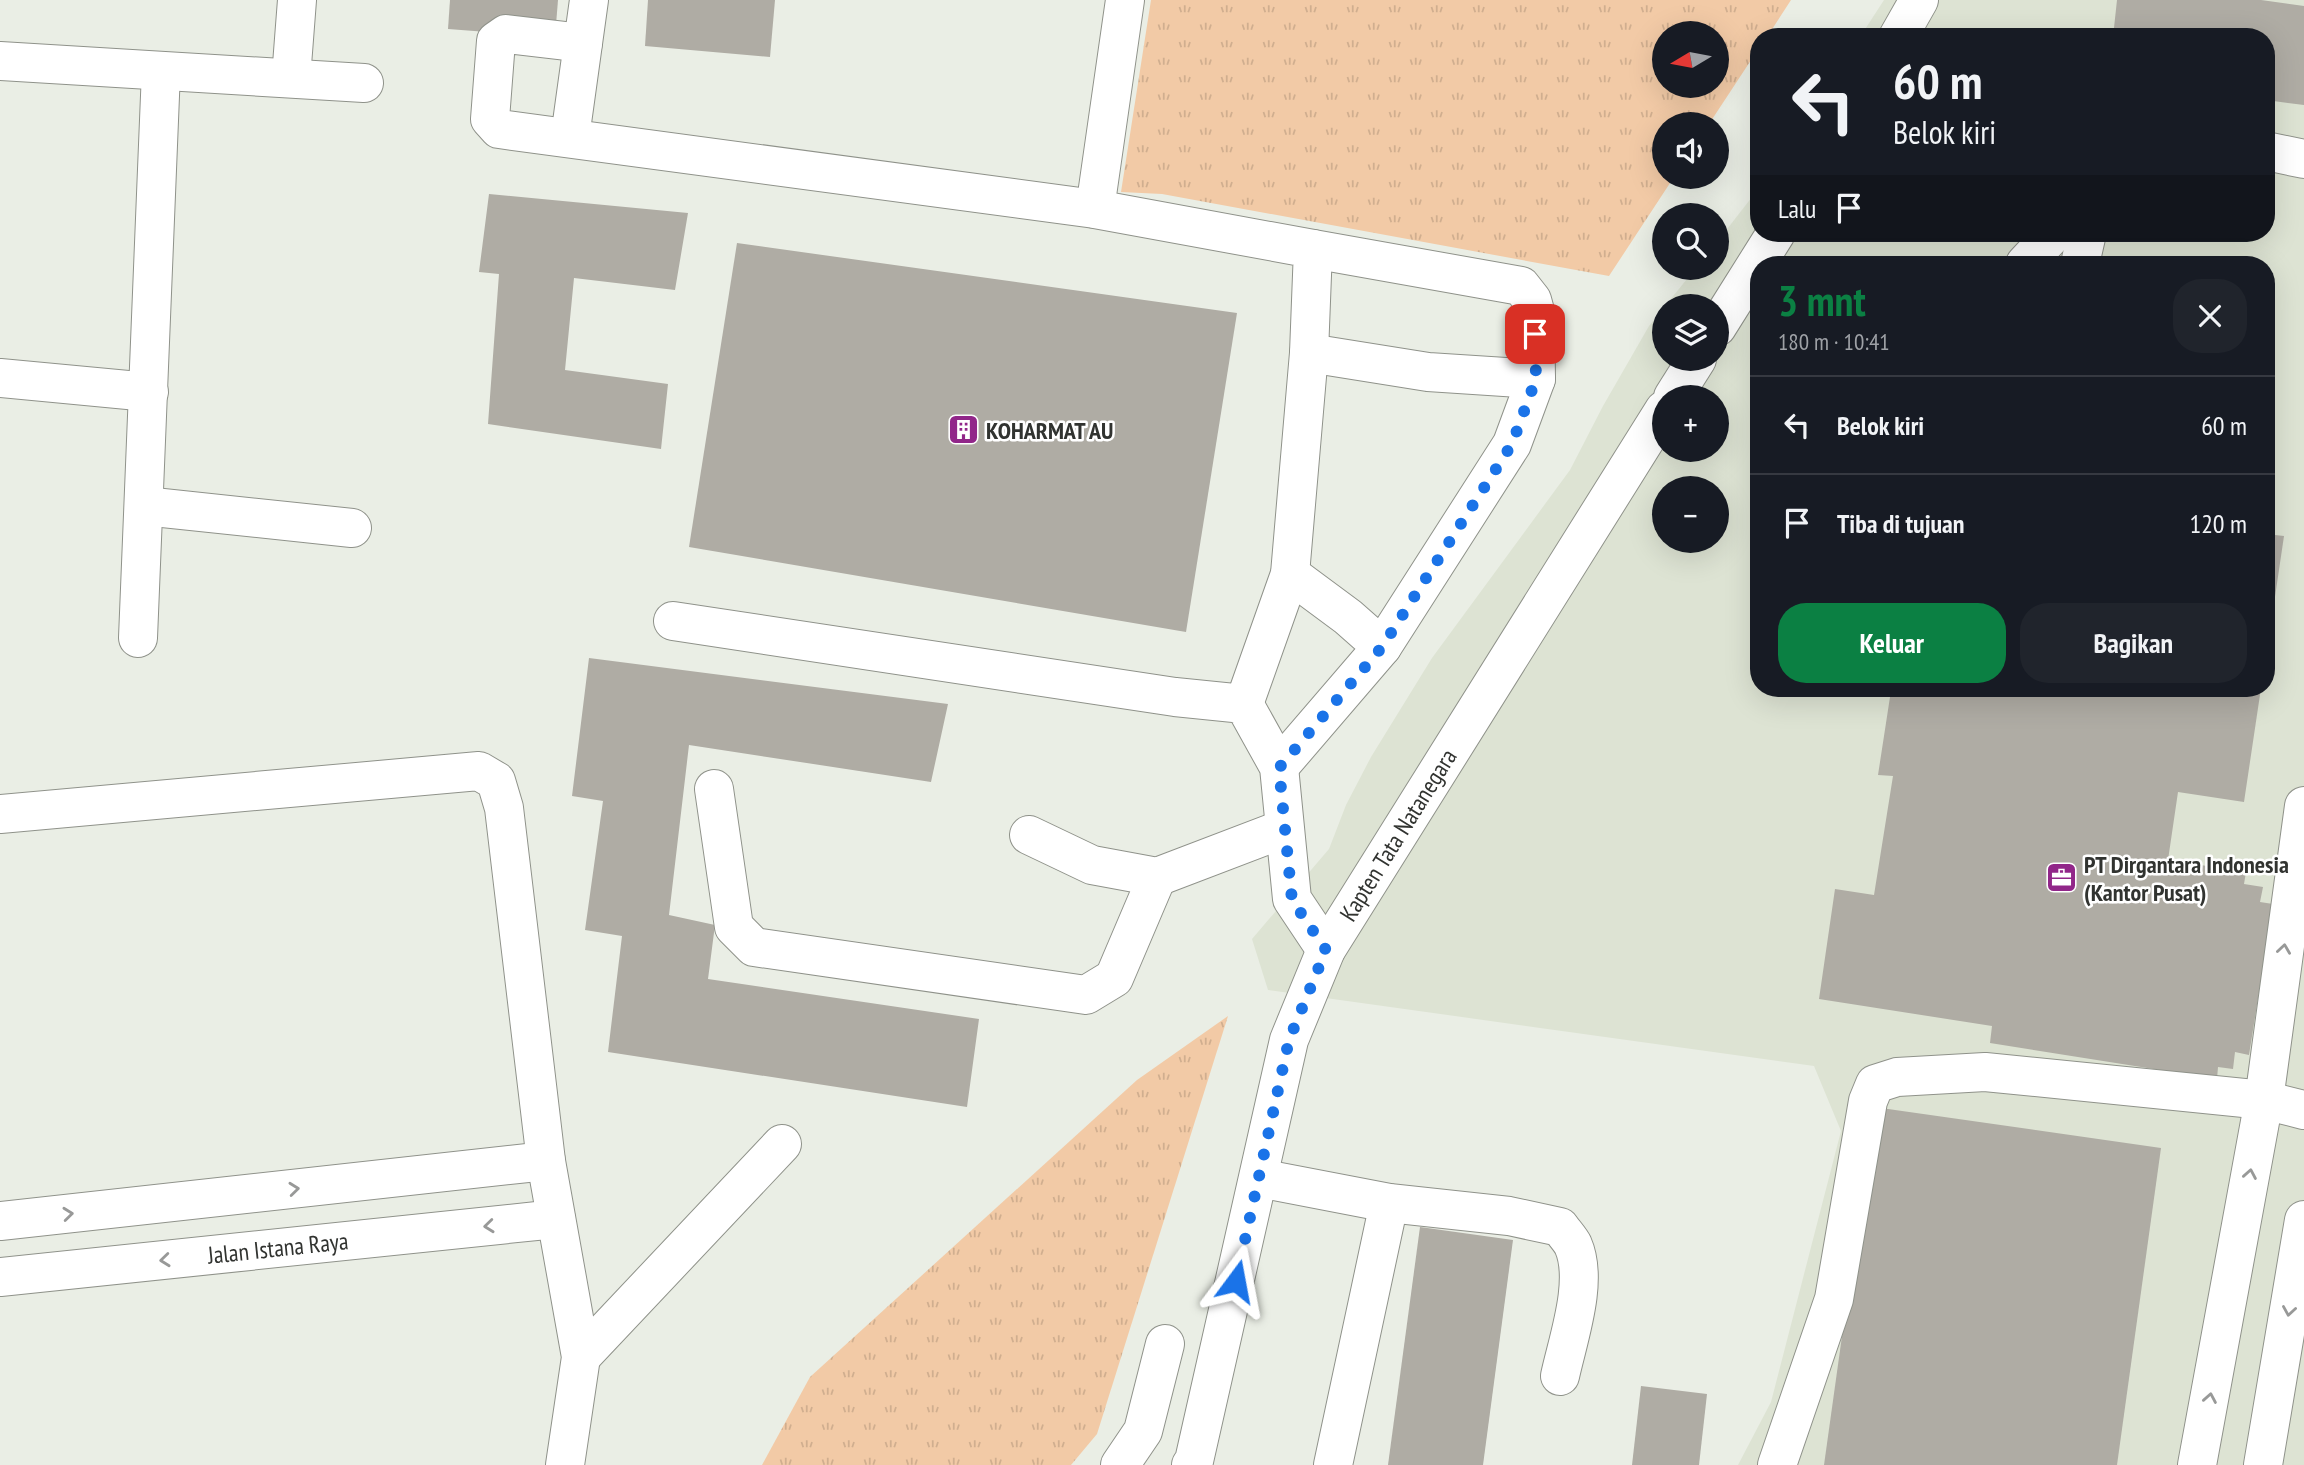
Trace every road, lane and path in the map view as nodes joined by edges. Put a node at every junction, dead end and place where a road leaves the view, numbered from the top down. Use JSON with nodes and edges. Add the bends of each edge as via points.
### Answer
{"nodes":[{"id":1,"x":297,"y":0,"type":"edge"},
{"id":2,"x":589,"y":0,"type":"edge"},
{"id":3,"x":1125,"y":0,"type":"edge"},
{"id":4,"x":1919,"y":0,"type":"edge"},
{"id":5,"x":1903,"y":28,"type":"edge"},
{"id":6,"x":583,"y":43,"type":"junction"},
{"id":7,"x":0,"y":61,"type":"edge"},
{"id":8,"x":161,"y":71,"type":"junction"},
{"id":9,"x":290,"y":78,"type":"junction"},
{"id":10,"x":364,"y":83,"type":"dead end"},
{"id":11,"x":570,"y":137,"type":"junction"},
{"id":12,"x":2275,"y":153,"type":"edge"},
{"id":13,"x":2304,"y":159,"type":"edge"},
{"id":14,"x":1096,"y":209,"type":"junction"},
{"id":15,"x":2046,"y":242,"type":"edge"},
{"id":16,"x":1313,"y":248,"type":"junction"},
{"id":17,"x":2032,"y":256,"type":"edge"},
{"id":18,"x":1750,"y":274,"type":"edge"},
{"id":19,"x":1729,"y":308,"type":"edge"},
{"id":20,"x":1309,"y":353,"type":"junction"},
{"id":21,"x":0,"y":378,"type":"edge"},
{"id":22,"x":1536,"y":379,"type":"junction"},
{"id":23,"x":149,"y":392,"type":"junction"},
{"id":24,"x":1652,"y":429,"type":"edge"},
{"id":25,"x":144,"y":506,"type":"junction"},
{"id":26,"x":352,"y":527,"type":"dead end"},
{"id":27,"x":1290,"y":574,"type":"junction"},
{"id":28,"x":673,"y":621,"type":"dead end"},
{"id":29,"x":138,"y":638,"type":"dead end"},
{"id":30,"x":1382,"y":647,"type":"junction"},
{"id":31,"x":1244,"y":704,"type":"junction"},
{"id":32,"x":1279,"y":768,"type":"junction"},
{"id":33,"x":713,"y":789,"type":"dead end"},
{"id":34,"x":2304,"y":806,"type":"edge"},
{"id":35,"x":0,"y":814,"type":"edge"},
{"id":36,"x":1283,"y":829,"type":"junction"},
{"id":37,"x":1030,"y":835,"type":"dead end"},
{"id":38,"x":1157,"y":877,"type":"junction"},
{"id":39,"x":2298,"y":880,"type":"edge"},
{"id":40,"x":1326,"y":950,"type":"junction"},
{"id":41,"x":2264,"y":1100,"type":"junction"},
{"id":42,"x":2304,"y":1110,"type":"edge"},
{"id":43,"x":782,"y":1144,"type":"dead end"},
{"id":44,"x":546,"y":1161,"type":"junction"},
{"id":45,"x":1259,"y":1178,"type":"junction"},
{"id":46,"x":1389,"y":1203,"type":"junction"},
{"id":47,"x":556,"y":1219,"type":"junction"},
{"id":48,"x":2304,"y":1220,"type":"edge"},
{"id":49,"x":0,"y":1221,"type":"edge"},
{"id":50,"x":0,"y":1277,"type":"edge"},
{"id":51,"x":1165,"y":1344,"type":"dead end"},
{"id":52,"x":581,"y":1357,"type":"junction"},
{"id":53,"x":1560,"y":1376,"type":"dead end"},
{"id":54,"x":565,"y":1465,"type":"edge"},
{"id":55,"x":1120,"y":1465,"type":"edge"},
{"id":56,"x":1191,"y":1465,"type":"edge"},
{"id":57,"x":1333,"y":1465,"type":"edge"},
{"id":58,"x":1777,"y":1465,"type":"edge"},
{"id":59,"x":2197,"y":1465,"type":"edge"},
{"id":60,"x":2263,"y":1465,"type":"edge"}],
"edges":[{"from":1,"to":9,"type":"street"},
{"from":2,"to":6,"type":"street"},
{"from":3,"to":14,"type":"street"},
{"from":4,"to":5,"type":"street"},
{"from":6,"to":11,"type":"street"},
{"from":6,"to":11,"type":"street","via":[[506,34],[496,41],[490,119],[499,129]]},
{"from":7,"to":8,"type":"street"},
{"from":8,"to":9,"type":"street"},
{"from":8,"to":23,"type":"street"},
{"from":9,"to":10,"type":"street"},
{"from":11,"to":14,"type":"street"},
{"from":12,"to":13,"type":"street"},
{"from":14,"to":16,"type":"street"},
{"from":15,"to":17,"type":"street"},
{"from":16,"to":20,"type":"street"},
{"from":16,"to":22,"type":"street","via":[[1521,286],[1535,311]]},
{"from":18,"to":19,"type":"street"},
{"from":20,"to":22,"type":"street","via":[[1428,372]]},
{"from":20,"to":27,"type":"street"},
{"from":21,"to":23,"type":"street"},
{"from":22,"to":30,"type":"street","via":[[1512,444]]},
{"from":23,"to":25,"type":"street"},
{"from":24,"to":40,"type":"street","name":"Kapten Tata Natanegara"},
{"from":25,"to":26,"type":"street"},
{"from":25,"to":29,"type":"street"},
{"from":27,"to":30,"type":"street"},
{"from":27,"to":31,"type":"street"},
{"from":28,"to":31,"type":"street"},
{"from":30,"to":32,"type":"street"},
{"from":31,"to":32,"type":"street"},
{"from":32,"to":36,"type":"street"},
{"from":33,"to":38,"type":"street","via":[[734,927],[754,947],[1086,995],[1114,978]]},
{"from":34,"to":39,"type":"street"},
{"from":35,"to":44,"type":"street","via":[[479,771],[496,781],[504,808]]},
{"from":36,"to":38,"type":"street"},
{"from":36,"to":40,"type":"street","via":[[1292,900]]},
{"from":37,"to":38,"type":"street","via":[[1092,865]]},
{"from":41,"to":39,"type":"street","one_way":true},
{"from":40,"to":45,"type":"street","name":"Kapten Tata Natanegara","via":[[1289,1040]]},
{"from":41,"to":42,"type":"street"},
{"from":41,"to":58,"type":"street","via":[[1985,1072],[1897,1077],[1875,1084],[1868,1101],[1835,1299]]},
{"from":59,"to":41,"type":"street","one_way":true},
{"from":43,"to":52,"type":"street"},
{"from":44,"to":47,"type":"street"},
{"from":49,"to":44,"type":"street","one_way":true},
{"from":45,"to":46,"type":"street"},
{"from":45,"to":56,"type":"street","name":"Kapten Tata Natanegara"},
{"from":46,"to":53,"type":"street","via":[[1509,1216],[1560,1227],[1573,1245],[1579,1268]]},
{"from":46,"to":57,"type":"street"},
{"from":47,"to":50,"type":"street","name":"Jalan Istana Raya","one_way":true},
{"from":47,"to":52,"type":"street"},
{"from":48,"to":60,"type":"street","one_way":true},
{"from":51,"to":55,"type":"street","via":[[1143,1431]]},
{"from":52,"to":54,"type":"street"}]}
